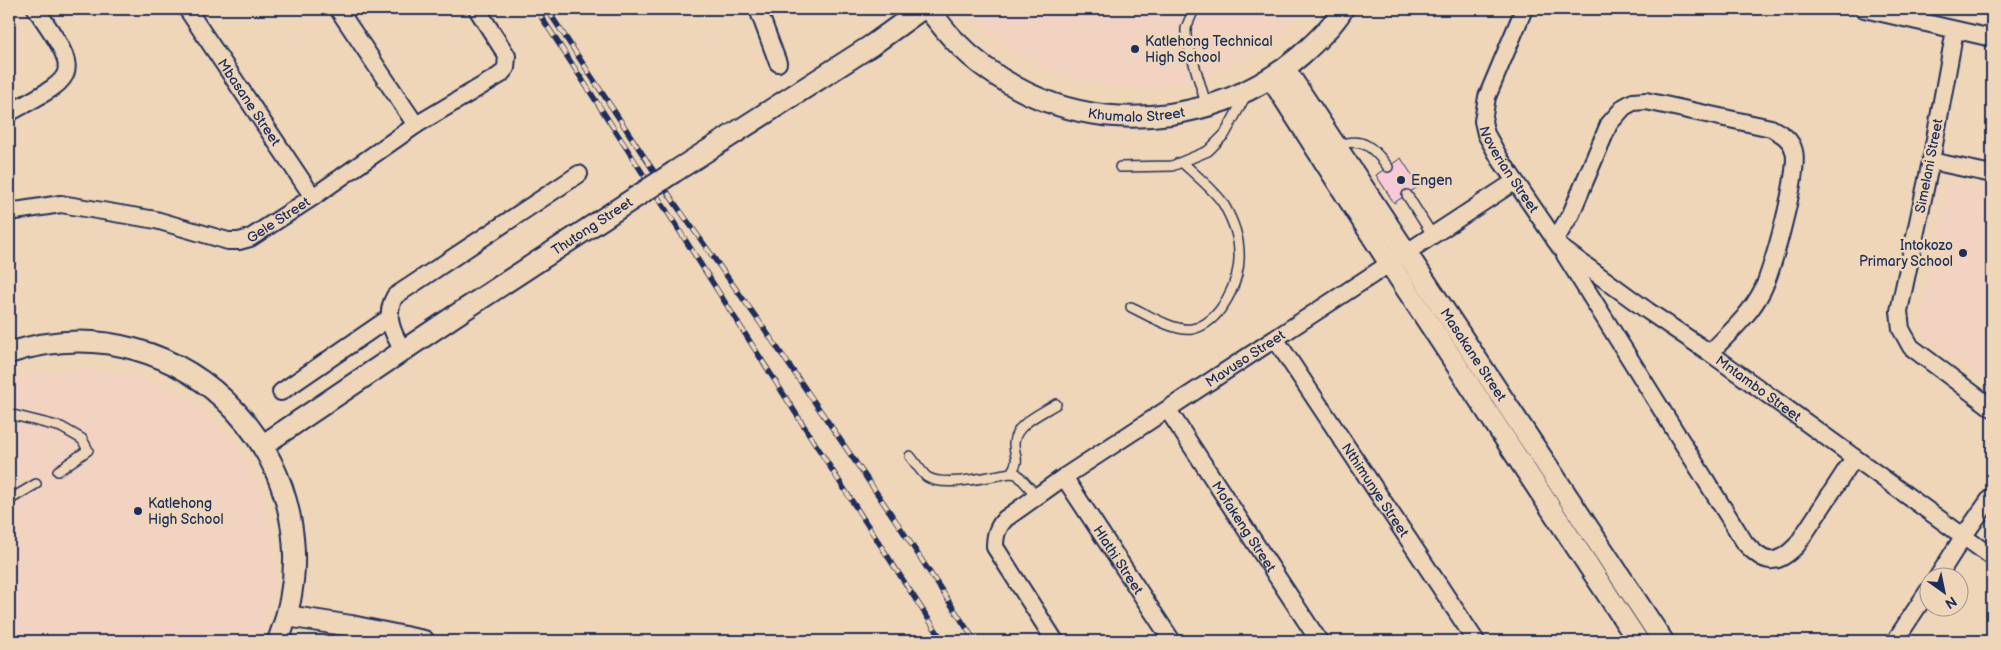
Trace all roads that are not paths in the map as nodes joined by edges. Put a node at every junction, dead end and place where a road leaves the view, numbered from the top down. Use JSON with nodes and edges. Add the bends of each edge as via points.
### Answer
{"nodes":[{"id":1,"x":36,"y":9,"type":"edge"},
{"id":2,"x":187,"y":9,"type":"edge"},
{"id":3,"x":338,"y":9,"type":"edge"},
{"id":4,"x":477,"y":9,"type":"edge"},
{"id":5,"x":758,"y":9,"type":"edge"},
{"id":6,"x":922,"y":9,"type":"edge"},
{"id":7,"x":928,"y":9,"type":"edge"},
{"id":8,"x":1194,"y":9,"type":"edge"},
{"id":9,"x":1343,"y":9,"type":"edge"},
{"id":10,"x":1524,"y":9,"type":"edge"},
{"id":11,"x":1864,"y":9,"type":"edge"},
{"id":12,"x":1955,"y":30,"type":"junction"},
{"id":13,"x":1992,"y":38,"type":"edge"},
{"id":14,"x":778,"y":63,"type":"dead end"},
{"id":15,"x":1278,"y":74,"type":"junction"},
{"id":16,"x":1249,"y":91,"type":"junction"},
{"id":17,"x":1207,"y":107,"type":"junction"},
{"id":18,"x":9,"y":113,"type":"edge"},
{"id":19,"x":416,"y":125,"type":"junction"},
{"id":20,"x":1336,"y":146,"type":"junction"},
{"id":21,"x":1931,"y":161,"type":"junction"},
{"id":22,"x":1182,"y":162,"type":"junction"},
{"id":23,"x":1120,"y":167,"type":"dead end"},
{"id":24,"x":1388,"y":167,"type":"dead end"},
{"id":25,"x":579,"y":174,"type":"dead end"},
{"id":26,"x":1992,"y":174,"type":"edge"},
{"id":27,"x":1514,"y":182,"type":"junction"},
{"id":28,"x":1407,"y":194,"type":"dead end"},
{"id":29,"x":313,"y":197,"type":"junction"},
{"id":30,"x":10,"y":208,"type":"edge"},
{"id":31,"x":1433,"y":236,"type":"junction"},
{"id":32,"x":1558,"y":243,"type":"junction"},
{"id":33,"x":1407,"y":253,"type":"junction"},
{"id":34,"x":1390,"y":264,"type":"junction"},
{"id":35,"x":1131,"y":307,"type":"dead end"},
{"id":36,"x":389,"y":318,"type":"junction"},
{"id":37,"x":1276,"y":340,"type":"junction"},
{"id":38,"x":403,"y":350,"type":"junction"},
{"id":39,"x":1710,"y":352,"type":"junction"},
{"id":40,"x":9,"y":353,"type":"edge"},
{"id":41,"x":281,"y":392,"type":"dead end"},
{"id":42,"x":1056,"y":404,"type":"dead end"},
{"id":43,"x":1992,"y":408,"type":"edge"},
{"id":44,"x":1168,"y":410,"type":"junction"},
{"id":45,"x":9,"y":414,"type":"edge"},
{"id":46,"x":262,"y":445,"type":"junction"},
{"id":47,"x":910,"y":456,"type":"dead end"},
{"id":48,"x":1854,"y":458,"type":"junction"},
{"id":49,"x":58,"y":471,"type":"dead end"},
{"id":50,"x":1011,"y":473,"type":"junction"},
{"id":51,"x":1064,"y":477,"type":"junction"},
{"id":52,"x":36,"y":484,"type":"dead end"},
{"id":53,"x":1037,"y":496,"type":"junction"},
{"id":54,"x":1992,"y":496,"type":"edge"},
{"id":55,"x":9,"y":500,"type":"edge"},
{"id":56,"x":1963,"y":537,"type":"junction"},
{"id":57,"x":1992,"y":557,"type":"edge"},
{"id":58,"x":1943,"y":568,"type":"edge"},
{"id":59,"x":1918,"y":609,"type":"edge"},
{"id":60,"x":287,"y":616,"type":"junction"},
{"id":61,"x":1902,"y":639,"type":"edge"},
{"id":62,"x":416,"y":640,"type":"edge"},
{"id":63,"x":278,"y":641,"type":"edge"},
{"id":64,"x":1055,"y":641,"type":"edge"},
{"id":65,"x":1172,"y":641,"type":"edge"},
{"id":66,"x":1319,"y":641,"type":"edge"},
{"id":67,"x":1476,"y":641,"type":"edge"},
{"id":68,"x":1638,"y":641,"type":"edge"},
{"id":69,"x":1663,"y":641,"type":"edge"}],
"edges":[{"from":1,"to":18,"type":"street","via":[[59,42],[68,65],[66,75],[54,88]]},
{"from":2,"to":29,"type":"street","name":"Mbasane Street"},
{"from":3,"to":19,"type":"street"},
{"from":4,"to":19,"type":"street","name":"Gele Street","via":[[504,50],[507,63],[500,75]]},
{"from":5,"to":14,"type":"street"},
{"from":6,"to":38,"type":"street","name":"Thutong Street","bridge":true,"via":[[872,45]]},
{"from":7,"to":17,"type":"street","name":"Khumalo Street","via":[[955,41],[990,71],[1029,94],[1072,109],[1117,117],[1162,116]]},
{"from":8,"to":17,"type":"lane","via":[[1186,37]]},
{"from":9,"to":15,"type":"street","name":"Khumalo Street","via":[[1314,44]]},
{"from":10,"to":27,"type":"street","name":"Noverian Street","via":[[1488,97],[1483,121],[1486,134]]},
{"from":11,"to":12,"type":"street"},
{"from":12,"to":13,"type":"street"},
{"from":12,"to":21,"type":"street","name":"Simelani Street"},
{"from":15,"to":16,"type":"street","name":"Khumalo Street"},
{"from":15,"to":20,"type":"street","name":"Masakane Street"},
{"from":15,"to":34,"type":"street","name":"Masakane Street"},
{"from":16,"to":17,"type":"street","name":"Khumalo Street"},
{"from":16,"to":22,"type":"lane","via":[[1225,134],[1208,151]]},
{"from":19,"to":29,"type":"street","name":"Gele Street"},
{"from":20,"to":24,"type":"lane","via":[[1347,142],[1369,146]]},
{"from":20,"to":33,"type":"street","name":"Masakane Street"},
{"from":21,"to":26,"type":"street"},
{"from":21,"to":43,"type":"street","name":"Simelani Street","via":[[1899,311],[1901,329],[1911,347],[1921,356]]},
{"from":22,"to":23,"type":"lane","via":[[1172,166]]},
{"from":22,"to":35,"type":"lane","via":[[1224,203],[1240,254],[1234,285],[1224,306],[1191,329],[1172,326]]},
{"from":25,"to":36,"type":"street","via":[[401,290],[390,303]]},
{"from":27,"to":31,"type":"street","name":"Mavuso Street"},
{"from":27,"to":32,"type":"street","name":"Noverian Street"},
{"from":28,"to":31,"type":"lane"},
{"from":29,"to":30,"type":"street","name":"Gele Street","via":[[250,238],[239,241],[208,236],[156,220],[61,204]]},
{"from":31,"to":33,"type":"street","name":"Mavuso Street"},
{"from":32,"to":39,"type":"street","name":"Mntambo Street","via":[[1648,311]]},
{"from":32,"to":39,"type":"street","via":[[1609,124],[1633,102],[1646,101],[1771,128],[1784,135],[1795,153],[1794,174],[1773,266],[1762,292],[1745,316]]},
{"from":32,"to":48,"type":"street","name":"Noverian Street","via":[[1745,543],[1763,560],[1776,561],[1787,556],[1797,545]]},
{"from":33,"to":34,"type":"street","name":"Mavuso Street"},
{"from":33,"to":69,"type":"street","name":"Masakane Street"},
{"from":34,"to":37,"type":"street","name":"Mavuso Street"},
{"from":34,"to":68,"type":"street","name":"Masakane Street"},
{"from":36,"to":38,"type":"street"},
{"from":36,"to":41,"type":"street"},
{"from":37,"to":44,"type":"street","name":"Mavuso Street"},
{"from":37,"to":67,"type":"street","name":"Nthimunye Street"},
{"from":38,"to":46,"type":"street","name":"Thutong Street"},
{"from":39,"to":48,"type":"street","name":"Mntambo Street"},
{"from":40,"to":46,"type":"street","via":[[44,345],[84,342],[115,345],[154,356],[191,374],[220,395],[241,416]]},
{"from":42,"to":50,"type":"lane","via":[[1028,422],[1017,434],[1014,442],[1017,463]]},
{"from":44,"to":51,"type":"street","name":"Mavuso Street"},
{"from":44,"to":66,"type":"street","name":"Mofakeng Street"},
{"from":45,"to":49,"type":"lane","via":[[61,428],[82,439],[88,450]]},
{"from":46,"to":60,"type":"street","via":[[282,485],[293,528],[294,578]]},
{"from":47,"to":50,"type":"lane","via":[[926,476],[938,481]]},
{"from":48,"to":56,"type":"street","name":"Mntambo Street"},
{"from":50,"to":53,"type":"lane","via":[[1017,474]]},
{"from":51,"to":53,"type":"street","name":"Mavuso Street"},
{"from":51,"to":65,"type":"street","name":"Hlathi Street"},
{"from":52,"to":55,"type":"lane"},
{"from":53,"to":64,"type":"street","name":"Mavuso Street","via":[[999,526],[995,547]]},
{"from":54,"to":56,"type":"street"},
{"from":56,"to":57,"type":"street","name":"Mntambo Street"},
{"from":56,"to":58,"type":"street"},
{"from":59,"to":61,"type":"street"},
{"from":60,"to":62,"type":"street"},
{"from":60,"to":63,"type":"street"}]}
